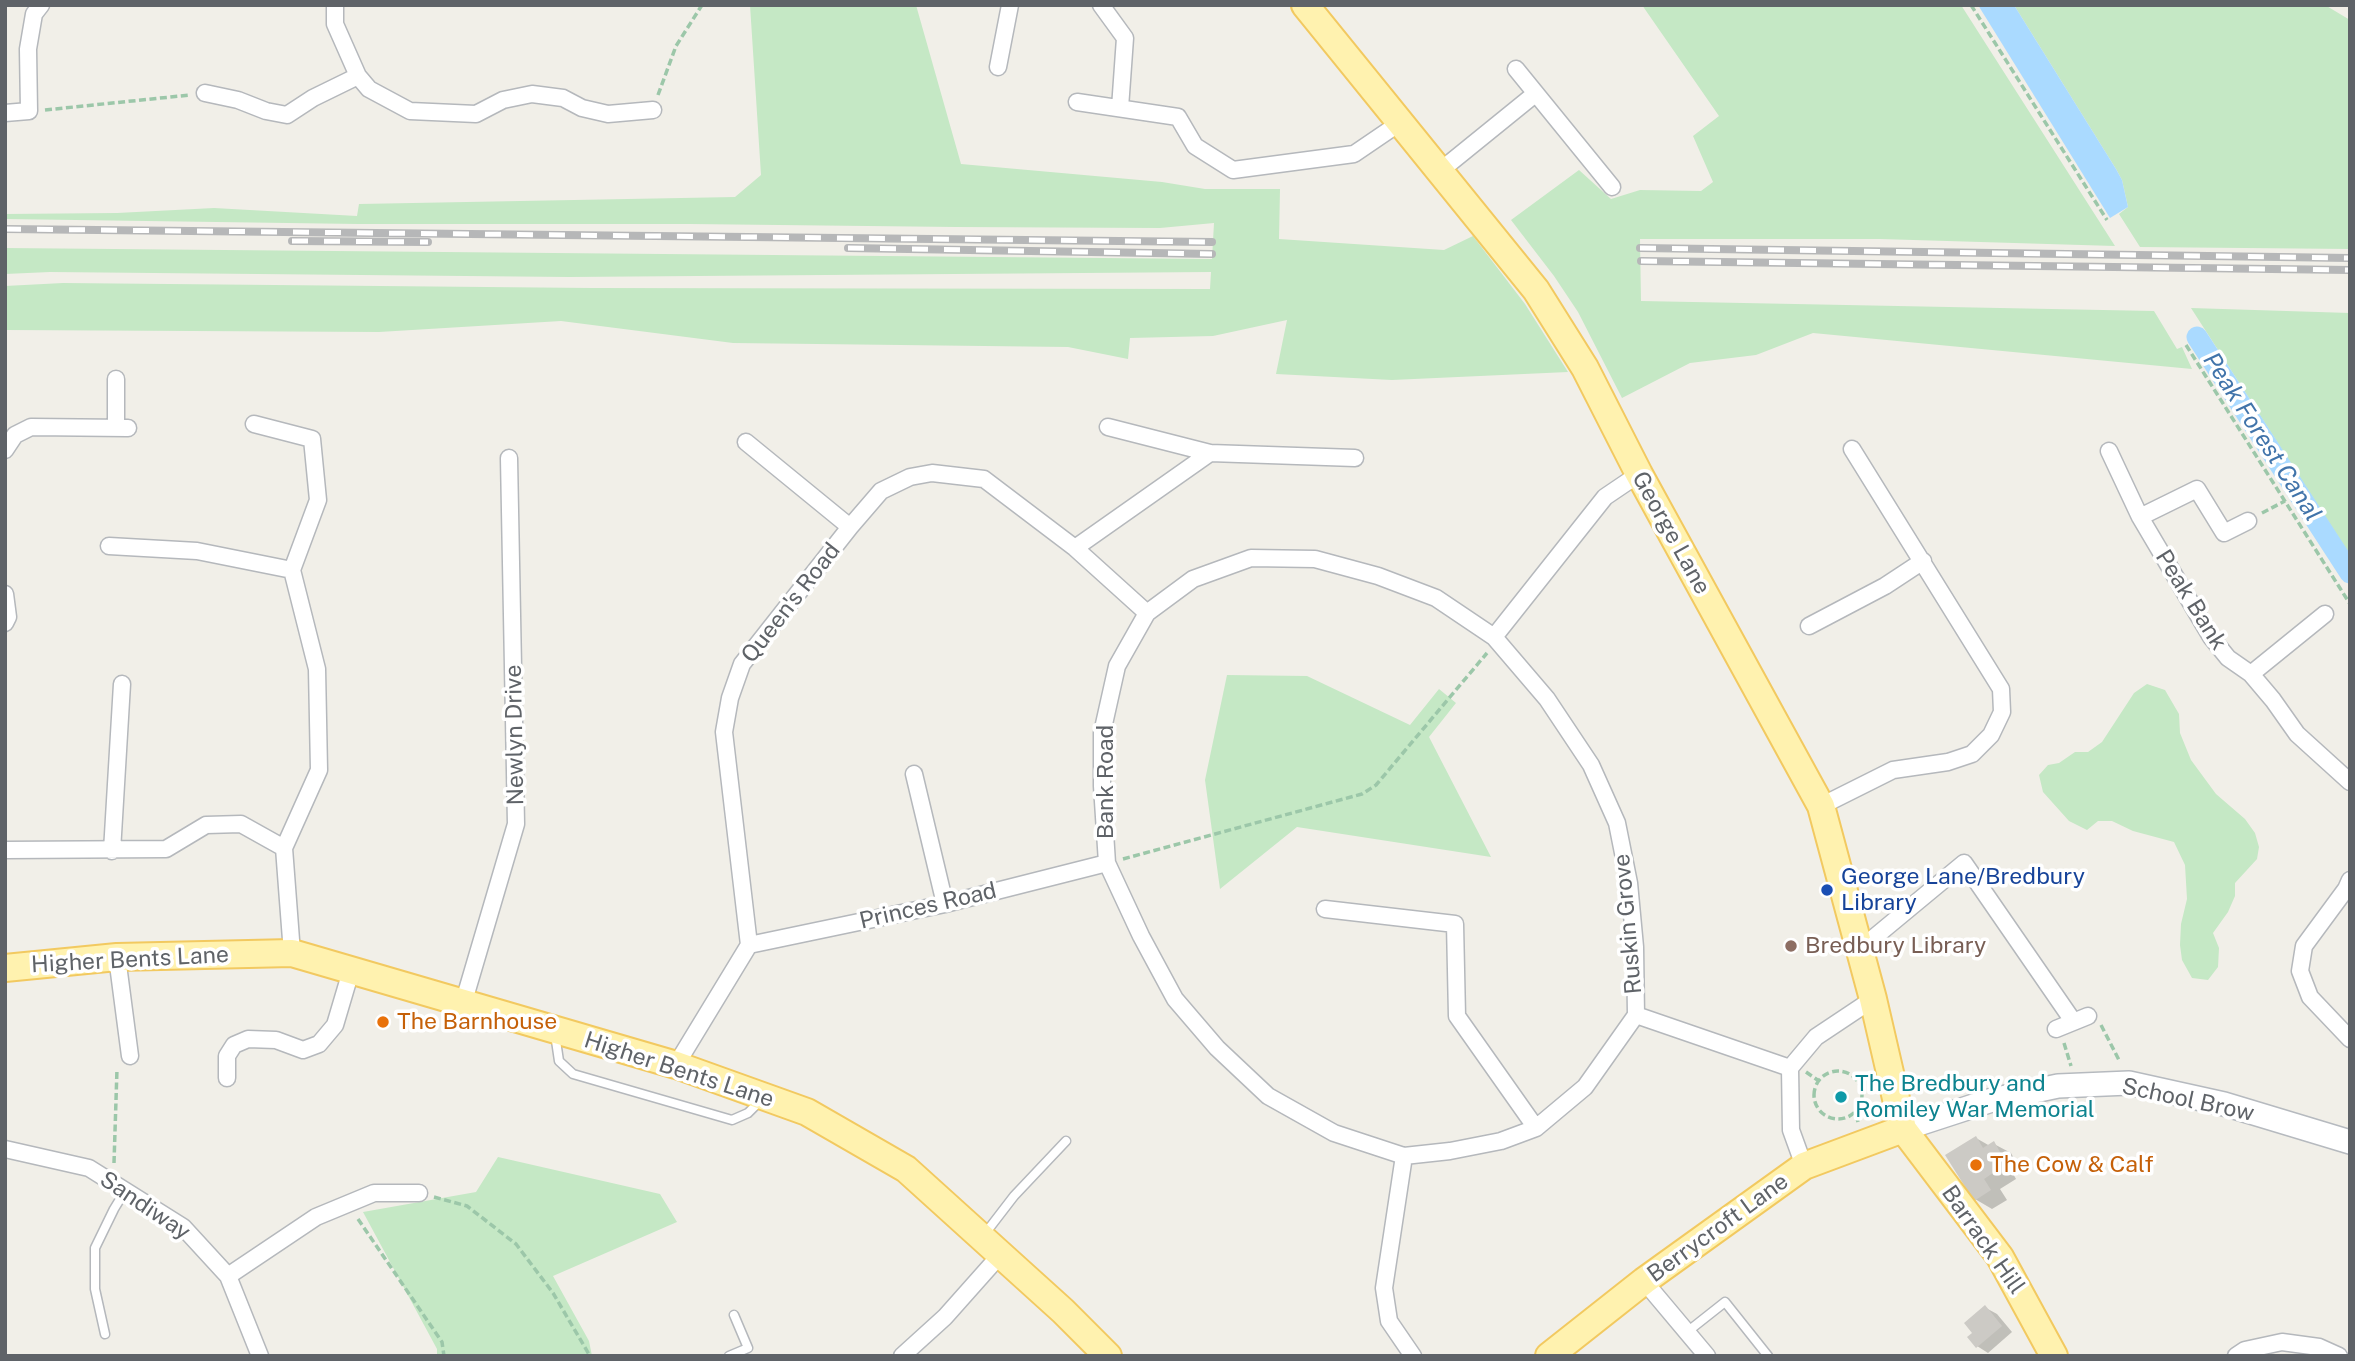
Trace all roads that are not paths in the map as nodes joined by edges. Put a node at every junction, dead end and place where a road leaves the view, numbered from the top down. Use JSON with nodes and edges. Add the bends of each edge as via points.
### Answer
{"nodes":[{"id":1,"x":41,"y":5,"type":"edge"},
{"id":2,"x":335,"y":5,"type":"edge"},
{"id":3,"x":1010,"y":5,"type":"edge"},
{"id":4,"x":1101,"y":5,"type":"edge"},
{"id":5,"x":1305,"y":5,"type":"edge"},
{"id":6,"x":998,"y":67,"type":"dead end"},
{"id":7,"x":1516,"y":69,"type":"dead end"},
{"id":8,"x":358,"y":76,"type":"junction"},
{"id":9,"x":205,"y":93,"type":"road end"},
{"id":10,"x":1535,"y":94,"type":"junction"},
{"id":11,"x":1077,"y":102,"type":"dead end"},
{"id":12,"x":1120,"y":108,"type":"junction"},
{"id":13,"x":653,"y":110,"type":"road end"},
{"id":14,"x":5,"y":113,"type":"edge"},
{"id":15,"x":1401,"y":121,"type":"junction"},
{"id":16,"x":1440,"y":170,"type":"junction"},
{"id":17,"x":1612,"y":187,"type":"dead end"},
{"id":18,"x":116,"y":379,"type":"dead end"},
{"id":19,"x":254,"y":424,"type":"dead end"},
{"id":20,"x":1108,"y":427,"type":"dead end"},
{"id":21,"x":746,"y":442,"type":"dead end"},
{"id":22,"x":1852,"y":449,"type":"dead end"},
{"id":23,"x":5,"y":450,"type":"edge"},
{"id":24,"x":2109,"y":451,"type":"dead end"},
{"id":25,"x":1210,"y":453,"type":"junction"},
{"id":26,"x":509,"y":458,"type":"dead end"},
{"id":27,"x":1355,"y":458,"type":"dead end"},
{"id":28,"x":1639,"y":474,"type":"junction"},
{"id":29,"x":2140,"y":517,"type":"junction"},
{"id":30,"x":2248,"y":521,"type":"road end"},
{"id":31,"x":850,"y":527,"type":"junction"},
{"id":32,"x":109,"y":546,"type":"dead end"},
{"id":33,"x":1075,"y":548,"type":"junction"},
{"id":34,"x":1923,"y":561,"type":"junction"},
{"id":35,"x":292,"y":570,"type":"junction"},
{"id":36,"x":5,"y":594,"type":"edge"},
{"id":37,"x":1147,"y":613,"type":"junction"},
{"id":38,"x":2325,"y":614,"type":"dead end"},
{"id":39,"x":5,"y":623,"type":"edge"},
{"id":40,"x":1808,"y":626,"type":"dead end"},
{"id":41,"x":1496,"y":639,"type":"junction"},
{"id":42,"x":2251,"y":674,"type":"junction"},
{"id":43,"x":122,"y":684,"type":"dead end"},
{"id":44,"x":914,"y":774,"type":"dead end"},
{"id":45,"x":2350,"y":782,"type":"edge"},
{"id":46,"x":1821,"y":806,"type":"junction"},
{"id":47,"x":284,"y":848,"type":"junction"},
{"id":48,"x":5,"y":850,"type":"edge"},
{"id":49,"x":112,"y":850,"type":"junction"},
{"id":50,"x":1107,"y":863,"type":"junction"},
{"id":51,"x":2349,"y":887,"type":"edge"},
{"id":52,"x":945,"y":904,"type":"junction"},
{"id":53,"x":1325,"y":909,"type":"dead end"},
{"id":54,"x":749,"y":945,"type":"junction"},
{"id":55,"x":1859,"y":950,"type":"junction"},
{"id":56,"x":292,"y":953,"type":"junction"},
{"id":57,"x":117,"y":957,"type":"junction"},
{"id":58,"x":5,"y":968,"type":"edge"},
{"id":59,"x":351,"y":971,"type":"junction"},
{"id":60,"x":1873,"y":999,"type":"junction"},
{"id":61,"x":463,"y":1004,"type":"junction"},
{"id":62,"x":1636,"y":1015,"type":"junction"},
{"id":63,"x":2056,"y":1029,"type":"dead end"},
{"id":64,"x":555,"y":1030,"type":"junction"},
{"id":65,"x":2350,"y":1039,"type":"edge"},
{"id":66,"x":130,"y":1056,"type":"road end"},
{"id":67,"x":676,"y":1065,"type":"junction"},
{"id":68,"x":1798,"y":1070,"type":"junction"},
{"id":69,"x":228,"y":1078,"type":"dead end"},
{"id":70,"x":764,"y":1097,"type":"junction"},
{"id":71,"x":1536,"y":1128,"type":"junction"},
{"id":72,"x":1903,"y":1129,"type":"junction"},
{"id":73,"x":1066,"y":1141,"type":"dead end"},
{"id":74,"x":2350,"y":1142,"type":"edge"},
{"id":75,"x":5,"y":1149,"type":"edge"},
{"id":76,"x":1404,"y":1156,"type":"junction"},
{"id":77,"x":1804,"y":1166,"type":"junction"},
{"id":78,"x":125,"y":1191,"type":"junction"},
{"id":79,"x":419,"y":1194,"type":"road end"},
{"id":80,"x":992,"y":1246,"type":"junction"},
{"id":81,"x":228,"y":1276,"type":"junction"},
{"id":82,"x":1644,"y":1281,"type":"junction"},
{"id":83,"x":733,"y":1315,"type":"dead end"},
{"id":84,"x":1687,"y":1332,"type":"junction"},
{"id":85,"x":104,"y":1334,"type":"dead end"},
{"id":86,"x":260,"y":1356,"type":"edge"},
{"id":87,"x":729,"y":1356,"type":"edge"},
{"id":88,"x":902,"y":1356,"type":"edge"},
{"id":89,"x":1108,"y":1356,"type":"edge"},
{"id":90,"x":1413,"y":1356,"type":"edge"},
{"id":91,"x":1549,"y":1356,"type":"edge"},
{"id":92,"x":1707,"y":1356,"type":"edge"},
{"id":93,"x":1768,"y":1356,"type":"edge"},
{"id":94,"x":2054,"y":1356,"type":"edge"},
{"id":95,"x":2236,"y":1356,"type":"edge"},
{"id":96,"x":2339,"y":1356,"type":"edge"}],
"edges":[{"from":1,"to":14,"type":"street","via":[[34,14],[28,48],[29,111]]},
{"from":2,"to":8,"type":"street","via":[[335,24]]},
{"from":3,"to":6,"type":"street"},
{"from":4,"to":12,"type":"street","via":[[1125,38]]},
{"from":5,"to":15,"type":"main road","name":"George Lane"},
{"from":7,"to":10,"type":"street"},
{"from":8,"to":9,"type":"street","via":[[287,115]]},
{"from":8,"to":13,"type":"street","via":[[369,89],[410,111],[476,114],[503,100],[532,94],[563,98],[608,114]]},
{"from":10,"to":16,"type":"street"},
{"from":10,"to":17,"type":"street"},
{"from":11,"to":12,"type":"street"},
{"from":12,"to":15,"type":"street","via":[[1178,117],[1195,146],[1233,170],[1354,154]]},
{"from":15,"to":16,"type":"main road","name":"George Lane"},
{"from":16,"to":28,"type":"main road","name":"George Lane","via":[[1536,290],[1586,368]]},
{"from":18,"to":23,"type":"street","via":[[122,428],[31,427],[15,435]]},
{"from":19,"to":35,"type":"street","via":[[312,439],[318,500]]},
{"from":20,"to":25,"type":"street"},
{"from":21,"to":31,"type":"street"},
{"from":22,"to":34,"type":"street"},
{"from":24,"to":29,"type":"street","name":"Peak Bank"},
{"from":25,"to":27,"type":"street"},
{"from":25,"to":33,"type":"street"},
{"from":26,"to":61,"type":"street","name":"Newlyn Drive","via":[[516,824]]},
{"from":28,"to":41,"type":"street","via":[[1605,497]]},
{"from":28,"to":46,"type":"main road","name":"George Lane"},
{"from":29,"to":30,"type":"street","via":[[2197,489],[2224,533]]},
{"from":29,"to":42,"type":"street","name":"Peak Bank","via":[[2211,637],[2228,658]]},
{"from":31,"to":33,"type":"street","name":"Queen's Road","via":[[881,491],[910,477],[960,475],[984,479]]},
{"from":31,"to":54,"type":"street","name":"Queen's Road","via":[[743,664],[730,698],[724,732]]},
{"from":32,"to":35,"type":"street","via":[[197,551]]},
{"from":33,"to":37,"type":"street","name":"Queen's Road"},
{"from":34,"to":40,"type":"street"},
{"from":34,"to":46,"type":"street","via":[[2001,689],[2002,712],[1991,735],[1972,754],[1893,771]]},
{"from":35,"to":47,"type":"street","via":[[317,669],[319,771]]},
{"from":36,"to":39,"type":"street"},
{"from":37,"to":41,"type":"street","name":"Bank Road","via":[[1192,579],[1251,558],[1315,559],[1436,598]]},
{"from":37,"to":50,"type":"street","name":"Bank Road","via":[[1117,666],[1102,733]]},
{"from":38,"to":42,"type":"street"},
{"from":41,"to":62,"type":"street","name":"Ruskin Grove","via":[[1547,699],[1591,765],[1617,824],[1629,883]]},
{"from":42,"to":45,"type":"street","name":"Peak Bank","via":[[2297,734]]},
{"from":43,"to":49,"type":"street"},
{"from":44,"to":52,"type":"street"},
{"from":46,"to":55,"type":"main road","name":"George Lane"},
{"from":47,"to":49,"type":"street","via":[[240,824],[206,825],[166,849]]},
{"from":47,"to":56,"type":"street"},
{"from":48,"to":49,"type":"street"},
{"from":50,"to":52,"type":"street","name":"Princes Road"},
{"from":50,"to":76,"type":"street","name":"Bank Road","via":[[1175,999],[1217,1048],[1268,1096],[1334,1133]]},
{"from":51,"to":65,"type":"street","via":[[2304,946],[2300,971],[2310,997]]},
{"from":52,"to":54,"type":"street","name":"Princes Road"},
{"from":53,"to":71,"type":"street","via":[[1455,924],[1457,1016]]},
{"from":54,"to":67,"type":"street"},
{"from":55,"to":60,"type":"main road","name":"George Lane"},
{"from":55,"to":63,"type":"street","via":[[1964,863],[2080,1019]]},
{"from":56,"to":57,"type":"main road","name":"Higher Bents Lane"},
{"from":56,"to":59,"type":"main road","name":"Higher Bents Lane"},
{"from":57,"to":58,"type":"main road","name":"Higher Bents Lane"},
{"from":57,"to":66,"type":"street"},
{"from":59,"to":61,"type":"main road","name":"Higher Bents Lane"},
{"from":59,"to":69,"type":"street","via":[[335,1025],[319,1044],[303,1050],[276,1040],[234,1045],[227,1056]]},
{"from":60,"to":68,"type":"street","via":[[1816,1037]]},
{"from":60,"to":72,"type":"main road","name":"George Lane"},
{"from":61,"to":64,"type":"main road","name":"Higher Bents Lane"},
{"from":62,"to":68,"type":"street"},
{"from":62,"to":71,"type":"street","name":"Ruskin Grove","via":[[1585,1087]]},
{"from":64,"to":67,"type":"main road","name":"Higher Bents Lane"},
{"from":64,"to":70,"type":"lane","via":[[559,1061],[573,1074],[732,1120],[748,1113]]},
{"from":67,"to":70,"type":"main road","name":"Higher Bents Lane"},
{"from":68,"to":77,"type":"street","via":[[1791,1130]]},
{"from":70,"to":80,"type":"main road","name":"Higher Bents Lane","via":[[807,1112],[906,1169]]},
{"from":71,"to":76,"type":"street","name":"Ruskin Grove","via":[[1501,1141]]},
{"from":72,"to":74,"type":"main road","name":"School Brow","via":[[1992,1100],[2057,1086],[2129,1083],[2224,1104]]},
{"from":72,"to":77,"type":"main road","name":"Berrycroft Lane"},
{"from":72,"to":94,"type":"main road","name":"Barrack Hill","via":[[2000,1256]]},
{"from":73,"to":80,"type":"lane","via":[[1013,1196]]},
{"from":75,"to":78,"type":"street","name":"Sandiway","via":[[89,1168]]},
{"from":76,"to":90,"type":"street","via":[[1384,1288],[1390,1321]]},
{"from":77,"to":82,"type":"main road","name":"Berrycroft Lane"},
{"from":78,"to":81,"type":"street","name":"Sandiway","via":[[183,1227]]},
{"from":78,"to":85,"type":"lane","via":[[95,1248],[95,1289]]},
{"from":79,"to":81,"type":"street","via":[[374,1193],[316,1217]]},
{"from":80,"to":88,"type":"street","via":[[945,1317]]},
{"from":80,"to":89,"type":"main road","name":"Higher Bents Lane"},
{"from":81,"to":86,"type":"street","name":"Sandiway"},
{"from":82,"to":84,"type":"street"},
{"from":82,"to":91,"type":"main road","name":"Berrycroft Lane"},
{"from":83,"to":87,"type":"lane","via":[[748,1348]]},
{"from":84,"to":92,"type":"street"},
{"from":84,"to":93,"type":"lane","via":[[1725,1302]]},
{"from":95,"to":96,"type":"street","via":[[2282,1342],[2319,1347]]}]}
